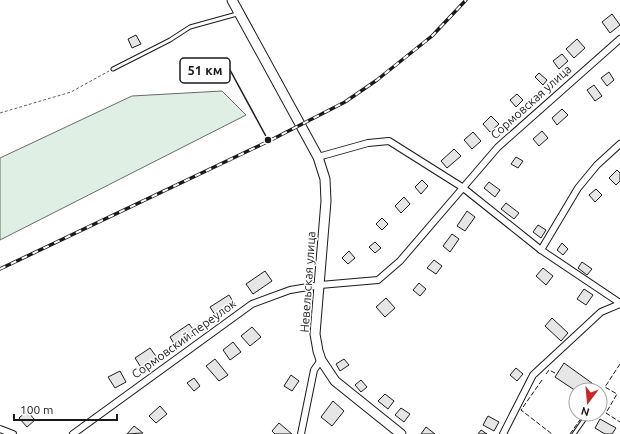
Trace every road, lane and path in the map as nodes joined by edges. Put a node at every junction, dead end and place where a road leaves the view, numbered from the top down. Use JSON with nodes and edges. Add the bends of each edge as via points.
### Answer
{"nodes":[{"id":1,"x":232,"y":0,"type":"edge"},
{"id":2,"x":239,"y":14,"type":"junction"},
{"id":3,"x":620,"y":39,"type":"edge"},
{"id":4,"x":113,"y":69,"type":"joint"},
{"id":5,"x":0,"y":113,"type":"edge"},
{"id":6,"x":620,"y":144,"type":"edge"},
{"id":7,"x":318,"y":157,"type":"junction"},
{"id":8,"x":462,"y":187,"type":"junction"},
{"id":9,"x":541,"y":250,"type":"junction"},
{"id":10,"x":320,"y":285,"type":"junction"},
{"id":11,"x":620,"y":303,"type":"edge"},
{"id":12,"x":321,"y":360,"type":"junction"},
{"id":13,"x":582,"y":422,"type":"edge"},
{"id":14,"x":0,"y":429,"type":"edge"},
{"id":15,"x":13,"y":434,"type":"edge"},
{"id":16,"x":73,"y":434,"type":"edge"},
{"id":17,"x":301,"y":434,"type":"edge"},
{"id":18,"x":401,"y":434,"type":"edge"},
{"id":19,"x":503,"y":434,"type":"edge"},
{"id":20,"x":574,"y":434,"type":"edge"}],
"edges":[{"from":1,"to":2,"type":"street","name":"Невельская улица"},
{"from":2,"to":4,"type":"lane","via":[[190,27]]},
{"from":2,"to":7,"type":"street","name":"Невельская улица"},
{"from":3,"to":8,"type":"street","name":"Сормовская улица","via":[[498,147]]},
{"from":4,"to":5,"type":"path","via":[[70,92]]},
{"from":6,"to":9,"type":"street","via":[[597,165],[578,188]]},
{"from":7,"to":8,"type":"street","via":[[368,143],[389,141]]},
{"from":7,"to":10,"type":"street","name":"Невельская улица","via":[[325,179],[326,201]]},
{"from":8,"to":9,"type":"street"},
{"from":8,"to":10,"type":"street","name":"Сормовская улица","via":[[400,261],[378,280]]},
{"from":9,"to":11,"type":"street"},
{"from":10,"to":12,"type":"street","name":"Невельская улица","via":[[315,334]]},
{"from":10,"to":16,"type":"street","name":"Сормовский переулок","via":[[290,290],[252,304]]},
{"from":11,"to":19,"type":"street","via":[[601,312],[532,375]]},
{"from":12,"to":17,"type":"street","via":[[314,370]]},
{"from":12,"to":18,"type":"street","name":"Невельская улица","via":[[335,380]]},
{"from":13,"to":20,"type":"lane"},
{"from":14,"to":15,"type":"street"}]}
